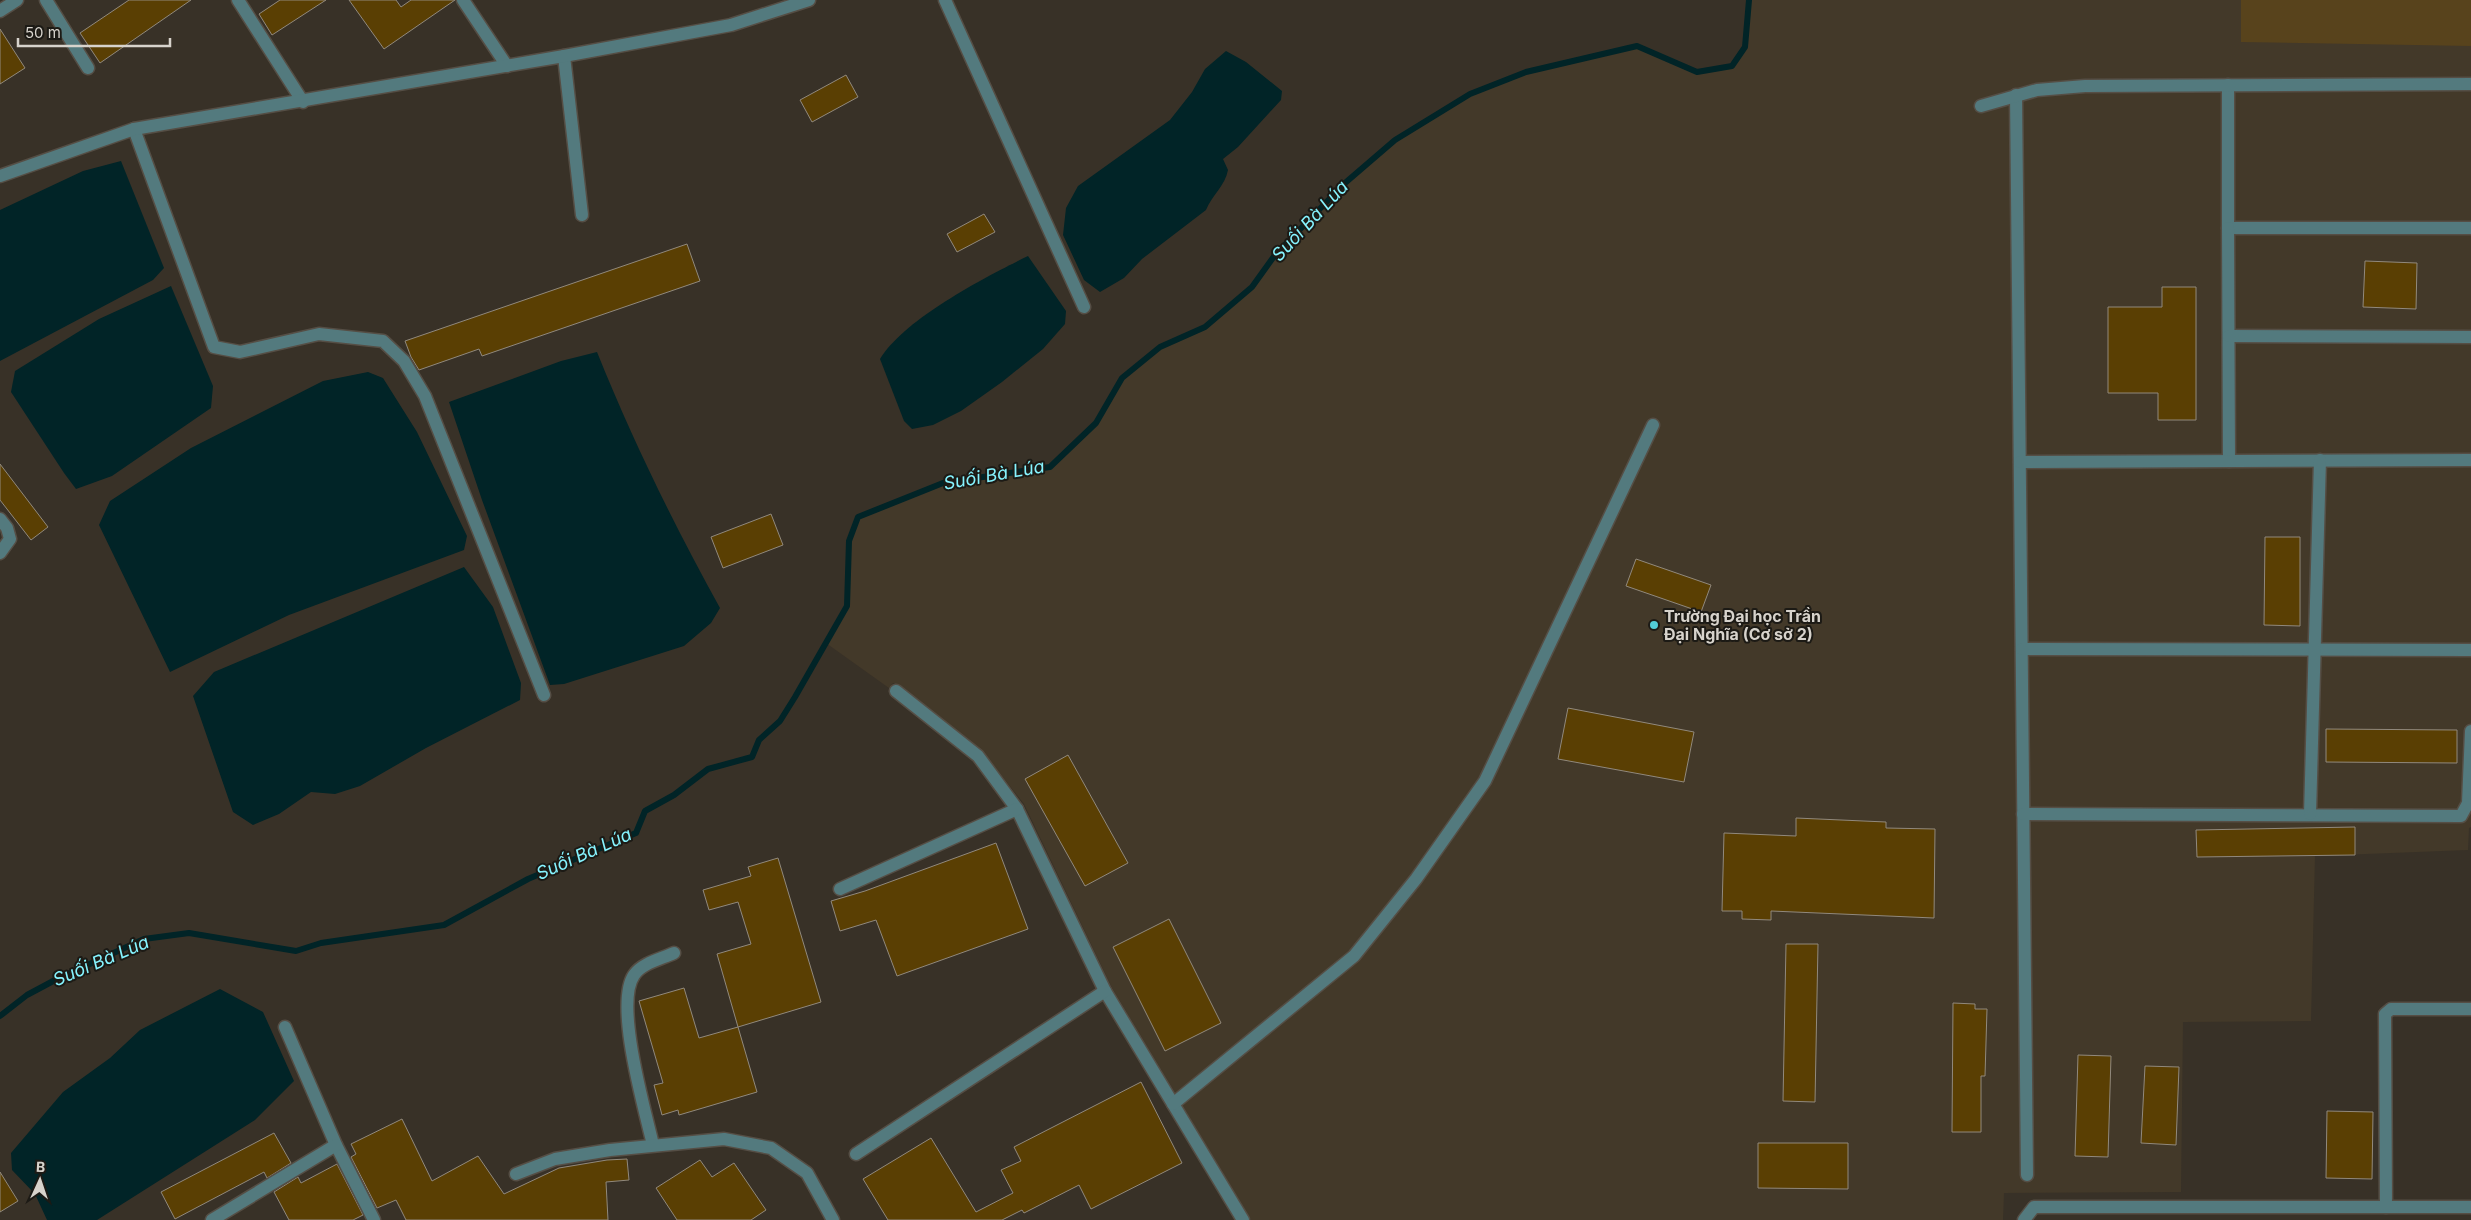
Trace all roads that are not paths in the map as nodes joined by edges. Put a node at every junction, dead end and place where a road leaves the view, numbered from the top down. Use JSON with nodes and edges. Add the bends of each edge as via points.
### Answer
{"nodes":[{"id":1,"x":17,"y":0,"type":"edge"},
{"id":2,"x":46,"y":0,"type":"edge"},
{"id":3,"x":238,"y":0,"type":"edge"},
{"id":4,"x":464,"y":0,"type":"edge"},
{"id":5,"x":809,"y":0,"type":"edge"},
{"id":6,"x":945,"y":0,"type":"edge"},
{"id":7,"x":779,"y":5,"type":"edge"},
{"id":8,"x":0,"y":11,"type":"edge"},
{"id":9,"x":564,"y":56,"type":"junction"},
{"id":10,"x":507,"y":66,"type":"junction"},
{"id":11,"x":88,"y":68,"type":"dead end"},
{"id":12,"x":2471,"y":84,"type":"edge"},
{"id":13,"x":2228,"y":85,"type":"junction"},
{"id":14,"x":2016,"y":95,"type":"junction"},
{"id":15,"x":303,"y":102,"type":"junction"},
{"id":16,"x":1981,"y":106,"type":"dead end"},
{"id":17,"x":134,"y":130,"type":"junction"},
{"id":18,"x":0,"y":176,"type":"edge"},
{"id":19,"x":582,"y":215,"type":"dead end"},
{"id":20,"x":2228,"y":228,"type":"junction"},
{"id":21,"x":2471,"y":228,"type":"edge"},
{"id":22,"x":1084,"y":307,"type":"dead end"},
{"id":23,"x":2229,"y":336,"type":"junction"},
{"id":24,"x":2471,"y":337,"type":"edge"},
{"id":25,"x":1653,"y":425,"type":"dead end"},
{"id":26,"x":2320,"y":460,"type":"junction"},
{"id":27,"x":2471,"y":460,"type":"edge"},
{"id":28,"x":2229,"y":461,"type":"junction"},
{"id":29,"x":2020,"y":462,"type":"junction"},
{"id":30,"x":0,"y":519,"type":"edge"},
{"id":31,"x":0,"y":553,"type":"edge"},
{"id":32,"x":2022,"y":649,"type":"junction"},
{"id":33,"x":2314,"y":650,"type":"junction"},
{"id":34,"x":2471,"y":650,"type":"edge"},
{"id":35,"x":896,"y":691,"type":"dead end"},
{"id":36,"x":544,"y":694,"type":"dead end"},
{"id":37,"x":2471,"y":731,"type":"edge"},
{"id":38,"x":1017,"y":808,"type":"junction"},
{"id":39,"x":2023,"y":814,"type":"junction"},
{"id":40,"x":2310,"y":814,"type":"junction"},
{"id":41,"x":840,"y":889,"type":"dead end"},
{"id":42,"x":674,"y":953,"type":"dead end"},
{"id":43,"x":1105,"y":991,"type":"junction"},
{"id":44,"x":2471,"y":1009,"type":"edge"},
{"id":45,"x":284,"y":1027,"type":"dead end"},
{"id":46,"x":1173,"y":1104,"type":"junction"},
{"id":47,"x":336,"y":1145,"type":"junction"},
{"id":48,"x":653,"y":1145,"type":"junction"},
{"id":49,"x":856,"y":1154,"type":"dead end"},
{"id":50,"x":516,"y":1174,"type":"dead end"},
{"id":51,"x":2027,"y":1175,"type":"dead end"},
{"id":52,"x":2386,"y":1207,"type":"junction"},
{"id":53,"x":2468,"y":1212,"type":"edge"},
{"id":54,"x":212,"y":1220,"type":"edge"},
{"id":55,"x":374,"y":1220,"type":"edge"},
{"id":56,"x":833,"y":1220,"type":"edge"},
{"id":57,"x":1243,"y":1220,"type":"edge"},
{"id":58,"x":2024,"y":1220,"type":"edge"}],
"edges":[{"from":1,"to":8,"type":"street"},
{"from":2,"to":11,"type":"street"},
{"from":3,"to":15,"type":"street"},
{"from":4,"to":10,"type":"street"},
{"from":5,"to":7,"type":"street"},
{"from":6,"to":22,"type":"street"},
{"from":7,"to":9,"type":"street","via":[[732,25]]},
{"from":9,"to":10,"type":"street"},
{"from":9,"to":19,"type":"street"},
{"from":10,"to":15,"type":"street"},
{"from":12,"to":13,"type":"street"},
{"from":13,"to":14,"type":"street","via":[[2086,86]]},
{"from":13,"to":20,"type":"street"},
{"from":14,"to":16,"type":"street"},
{"from":14,"to":29,"type":"street"},
{"from":15,"to":17,"type":"street"},
{"from":17,"to":18,"type":"street"},
{"from":17,"to":36,"type":"street","via":[[214,347],[240,352],[319,334],[383,341],[404,361],[425,396]]},
{"from":20,"to":21,"type":"street"},
{"from":20,"to":23,"type":"street"},
{"from":23,"to":24,"type":"street"},
{"from":23,"to":28,"type":"street"},
{"from":25,"to":46,"type":"street","via":[[1485,781],[1416,879],[1354,956]]},
{"from":26,"to":27,"type":"street"},
{"from":26,"to":28,"type":"street"},
{"from":26,"to":33,"type":"street"},
{"from":28,"to":29,"type":"street"},
{"from":29,"to":32,"type":"street"},
{"from":30,"to":31,"type":"street","via":[[10,539]]},
{"from":32,"to":33,"type":"street"},
{"from":32,"to":39,"type":"street"},
{"from":33,"to":34,"type":"street"},
{"from":33,"to":40,"type":"street"},
{"from":35,"to":38,"type":"street","via":[[978,756]]},
{"from":37,"to":40,"type":"street","via":[[2468,803],[2461,816]]},
{"from":38,"to":41,"type":"street"},
{"from":38,"to":43,"type":"street"},
{"from":39,"to":40,"type":"street"},
{"from":39,"to":51,"type":"street"},
{"from":42,"to":48,"type":"street","via":[[641,967],[633,976],[627,992],[633,1056]]},
{"from":43,"to":46,"type":"street"},
{"from":43,"to":49,"type":"street"},
{"from":44,"to":52,"type":"street","via":[[2392,1009],[2385,1014]]},
{"from":45,"to":47,"type":"street"},
{"from":46,"to":57,"type":"street"},
{"from":47,"to":54,"type":"street"},
{"from":47,"to":55,"type":"street"},
{"from":48,"to":50,"type":"street","via":[[555,1159]]},
{"from":48,"to":56,"type":"street","via":[[724,1139],[771,1148],[807,1173]]},
{"from":52,"to":53,"type":"street"},
{"from":52,"to":58,"type":"street","via":[[2034,1207]]}]}
